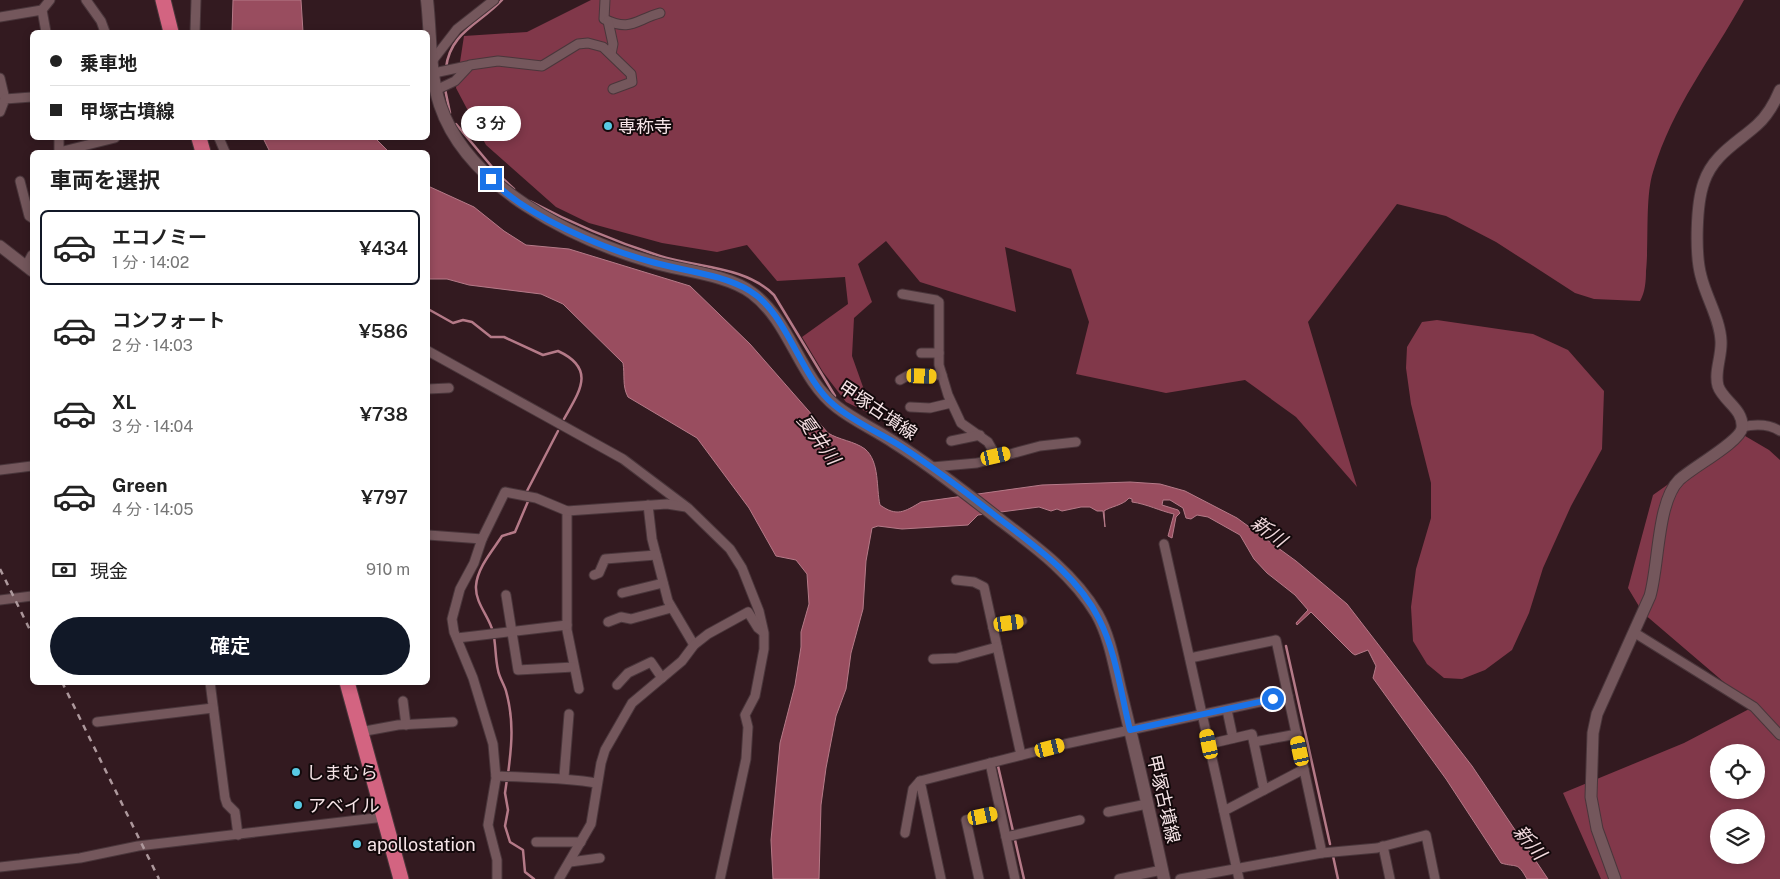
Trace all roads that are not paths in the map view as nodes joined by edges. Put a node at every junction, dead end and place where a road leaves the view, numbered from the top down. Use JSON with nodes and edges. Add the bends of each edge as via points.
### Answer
{"nodes":[{"id":1,"x":50,"y":0,"type":"edge"},
{"id":2,"x":86,"y":0,"type":"edge"},
{"id":3,"x":163,"y":0,"type":"edge"},
{"id":4,"x":196,"y":0,"type":"edge"},
{"id":5,"x":427,"y":0,"type":"edge"},
{"id":6,"x":494,"y":0,"type":"edge"},
{"id":7,"x":605,"y":0,"type":"edge"},
{"id":8,"x":42,"y":10,"type":"junction"},
{"id":9,"x":660,"y":13,"type":"dead end"},
{"id":10,"x":0,"y":17,"type":"edge"},
{"id":11,"x":608,"y":21,"type":"junction"},
{"id":12,"x":46,"y":30,"type":"edge"},
{"id":13,"x":104,"y":30,"type":"edge"},
{"id":14,"x":170,"y":30,"type":"edge"},
{"id":15,"x":194,"y":30,"type":"edge"},
{"id":16,"x":611,"y":54,"type":"junction"},
{"id":17,"x":433,"y":60,"type":"junction"},
{"id":18,"x":463,"y":67,"type":"junction"},
{"id":19,"x":437,"y":73,"type":"junction"},
{"id":20,"x":0,"y":78,"type":"edge"},
{"id":21,"x":439,"y":88,"type":"junction"},
{"id":22,"x":613,"y":89,"type":"dead end"},
{"id":23,"x":1780,"y":90,"type":"edge"},
{"id":24,"x":30,"y":97,"type":"edge"},
{"id":25,"x":6,"y":100,"type":"junction"},
{"id":26,"x":0,"y":112,"type":"edge"},
{"id":27,"x":107,"y":140,"type":"edge"},
{"id":28,"x":67,"y":150,"type":"edge"},
{"id":29,"x":20,"y":181,"type":"dead end"},
{"id":30,"x":30,"y":217,"type":"edge"},
{"id":31,"x":0,"y":246,"type":"edge"},
{"id":32,"x":29,"y":268,"type":"edge"},
{"id":33,"x":902,"y":294,"type":"dead end"},
{"id":34,"x":430,"y":352,"type":"edge"},
{"id":35,"x":920,"y":353,"type":"dead end"},
{"id":36,"x":939,"y":354,"type":"junction"},
{"id":37,"x":942,"y":376,"type":"junction"},
{"id":38,"x":900,"y":380,"type":"dead end"},
{"id":39,"x":449,"y":388,"type":"dead end"},
{"id":40,"x":430,"y":389,"type":"edge"},
{"id":41,"x":951,"y":403,"type":"junction"},
{"id":42,"x":910,"y":407,"type":"dead end"},
{"id":43,"x":1742,"y":427,"type":"junction"},
{"id":44,"x":1780,"y":431,"type":"edge"},
{"id":45,"x":980,"y":435,"type":"junction"},
{"id":46,"x":951,"y":441,"type":"dead end"},
{"id":47,"x":1076,"y":442,"type":"dead end"},
{"id":48,"x":996,"y":456,"type":"junction"},
{"id":49,"x":30,"y":466,"type":"edge"},
{"id":50,"x":0,"y":470,"type":"edge"},
{"id":51,"x":937,"y":470,"type":"junction"},
{"id":52,"x":648,"y":505,"type":"junction"},
{"id":53,"x":688,"y":508,"type":"junction"},
{"id":54,"x":567,"y":511,"type":"junction"},
{"id":55,"x":430,"y":535,"type":"edge"},
{"id":56,"x":482,"y":539,"type":"junction"},
{"id":57,"x":1164,"y":544,"type":"dead end"},
{"id":58,"x":656,"y":555,"type":"junction"},
{"id":59,"x":594,"y":575,"type":"dead end"},
{"id":60,"x":956,"y":580,"type":"dead end"},
{"id":61,"x":663,"y":583,"type":"junction"},
{"id":62,"x":622,"y":593,"type":"dead end"},
{"id":63,"x":506,"y":595,"type":"dead end"},
{"id":64,"x":30,"y":596,"type":"edge"},
{"id":65,"x":0,"y":600,"type":"edge"},
{"id":66,"x":671,"y":608,"type":"junction"},
{"id":67,"x":1022,"y":621,"type":"dead end"},
{"id":68,"x":608,"y":622,"type":"dead end"},
{"id":69,"x":567,"y":625,"type":"junction"},
{"id":70,"x":993,"y":628,"type":"junction"},
{"id":71,"x":512,"y":632,"type":"junction"},
{"id":72,"x":764,"y":633,"type":"junction"},
{"id":73,"x":1634,"y":633,"type":"junction"},
{"id":74,"x":457,"y":638,"type":"junction"},
{"id":75,"x":694,"y":645,"type":"junction"},
{"id":76,"x":998,"y":647,"type":"junction"},
{"id":77,"x":1190,"y":658,"type":"junction"},
{"id":78,"x":933,"y":659,"type":"dead end"},
{"id":79,"x":574,"y":667,"type":"junction"},
{"id":80,"x":662,"y":678,"type":"junction"},
{"id":81,"x":210,"y":685,"type":"edge"},
{"id":82,"x":348,"y":685,"type":"edge"},
{"id":83,"x":617,"y":685,"type":"dead end"},
{"id":84,"x":579,"y":689,"type":"dead end"},
{"id":85,"x":1288,"y":696,"type":"junction"},
{"id":86,"x":403,"y":701,"type":"dead end"},
{"id":87,"x":213,"y":708,"type":"junction"},
{"id":88,"x":1227,"y":710,"type":"junction"},
{"id":89,"x":569,"y":714,"type":"dead end"},
{"id":90,"x":1203,"y":715,"type":"junction"},
{"id":91,"x":97,"y":722,"type":"dead end"},
{"id":92,"x":453,"y":722,"type":"dead end"},
{"id":93,"x":406,"y":725,"type":"junction"},
{"id":94,"x":1130,"y":730,"type":"junction"},
{"id":95,"x":360,"y":732,"type":"junction"},
{"id":96,"x":1297,"y":734,"type":"junction"},
{"id":97,"x":1780,"y":734,"type":"edge"},
{"id":98,"x":1233,"y":738,"type":"junction"},
{"id":99,"x":1254,"y":742,"type":"junction"},
{"id":100,"x":1209,"y":744,"type":"junction"},
{"id":101,"x":1021,"y":755,"type":"junction"},
{"id":102,"x":990,"y":763,"type":"junction"},
{"id":103,"x":1304,"y":769,"type":"junction"},
{"id":104,"x":496,"y":776,"type":"junction"},
{"id":105,"x":564,"y":778,"type":"junction"},
{"id":106,"x":920,"y":781,"type":"junction"},
{"id":107,"x":596,"y":783,"type":"junction"},
{"id":108,"x":1264,"y":790,"type":"junction"},
{"id":109,"x":1147,"y":804,"type":"junction"},
{"id":110,"x":1224,"y":811,"type":"junction"},
{"id":111,"x":1000,"y":812,"type":"junction"},
{"id":112,"x":1108,"y":812,"type":"dead end"},
{"id":113,"x":384,"y":817,"type":"junction"},
{"id":114,"x":1080,"y":820,"type":"dead end"},
{"id":115,"x":905,"y":833,"type":"dead end"},
{"id":116,"x":238,"y":835,"type":"junction"},
{"id":117,"x":1006,"y":837,"type":"junction"},
{"id":118,"x":536,"y":842,"type":"dead end"},
{"id":119,"x":581,"y":842,"type":"junction"},
{"id":120,"x":1383,"y":846,"type":"junction"},
{"id":121,"x":1322,"y":853,"type":"junction"},
{"id":122,"x":600,"y":858,"type":"dead end"},
{"id":123,"x":570,"y":862,"type":"junction"},
{"id":124,"x":0,"y":867,"type":"edge"},
{"id":125,"x":1237,"y":867,"type":"junction"},
{"id":126,"x":1163,"y":874,"type":"edge"},
{"id":127,"x":401,"y":879,"type":"edge"},
{"id":128,"x":497,"y":879,"type":"edge"},
{"id":129,"x":559,"y":879,"type":"edge"},
{"id":130,"x":720,"y":879,"type":"edge"},
{"id":131,"x":941,"y":879,"type":"edge"},
{"id":132,"x":979,"y":879,"type":"edge"},
{"id":133,"x":1015,"y":879,"type":"edge"},
{"id":134,"x":1119,"y":879,"type":"edge"},
{"id":135,"x":1180,"y":879,"type":"edge"},
{"id":136,"x":1239,"y":879,"type":"edge"},
{"id":137,"x":1390,"y":879,"type":"edge"},
{"id":138,"x":1435,"y":879,"type":"edge"},
{"id":139,"x":1615,"y":879,"type":"edge"}],
"edges":[{"from":1,"to":8,"type":"street"},
{"from":2,"to":13,"type":"street"},
{"from":3,"to":14,"type":"highway"},
{"from":4,"to":15,"type":"street"},
{"from":5,"to":17,"type":"main road","name":"甲塚古墳線"},
{"from":6,"to":17,"type":"street","via":[[457,29]]},
{"from":7,"to":11,"type":"street","via":[[603,16]]},
{"from":8,"to":10,"type":"street"},
{"from":8,"to":12,"type":"street"},
{"from":9,"to":11,"type":"street","via":[[637,24],[624,26]]},
{"from":11,"to":16,"type":"street","via":[[613,44]]},
{"from":16,"to":18,"type":"street","via":[[600,45],[588,43],[578,44],[542,66],[498,61]]},
{"from":16,"to":22,"type":"street","via":[[633,78],[632,82]]},
{"from":17,"to":19,"type":"main road","name":"甲塚古墳線"},
{"from":18,"to":19,"type":"street"},
{"from":18,"to":21,"type":"street","via":[[455,81]]},
{"from":19,"to":21,"type":"main road","name":"甲塚古墳線"},
{"from":20,"to":25,"type":"street"},
{"from":21,"to":51,"type":"main road","name":"甲塚古墳線","via":[[446,120],[460,142],[501,189],[535,212],[618,250],[650,262],[717,278],[751,292],[775,318],[825,397],[850,417]]},
{"from":23,"to":43,"type":"street","via":[[1758,124],[1735,141],[1708,169],[1700,210],[1698,262],[1721,340],[1718,386],[1740,417]]},
{"from":24,"to":25,"type":"street"},
{"from":25,"to":26,"type":"street"},
{"from":27,"to":28,"type":"street"},
{"from":29,"to":30,"type":"street"},
{"from":31,"to":32,"type":"street"},
{"from":33,"to":36,"type":"street","via":[[939,302]]},
{"from":34,"to":53,"type":"street","via":[[622,459]]},
{"from":35,"to":36,"type":"street"},
{"from":36,"to":37,"type":"street"},
{"from":37,"to":38,"type":"street","via":[[909,375]]},
{"from":37,"to":41,"type":"street"},
{"from":39,"to":40,"type":"street"},
{"from":41,"to":42,"type":"street","via":[[930,408]]},
{"from":41,"to":45,"type":"street","via":[[961,423]]},
{"from":43,"to":44,"type":"street","via":[[1752,424]]},
{"from":43,"to":73,"type":"street","via":[[1733,441],[1694,466],[1672,489],[1662,521],[1656,576]]},
{"from":45,"to":46,"type":"street"},
{"from":45,"to":48,"type":"street"},
{"from":47,"to":48,"type":"street"},
{"from":48,"to":51,"type":"street"},
{"from":49,"to":50,"type":"street"},
{"from":51,"to":94,"type":"main road","name":"甲塚古墳線","via":[[1065,572],[1099,617],[1110,647]]},
{"from":52,"to":53,"type":"street"},
{"from":52,"to":54,"type":"street"},
{"from":52,"to":58,"type":"street"},
{"from":53,"to":72,"type":"street","via":[[730,549],[742,568],[751,586]]},
{"from":54,"to":56,"type":"street","via":[[536,498],[505,492]]},
{"from":54,"to":69,"type":"street"},
{"from":55,"to":56,"type":"street"},
{"from":56,"to":74,"type":"street","via":[[454,605],[452,619]]},
{"from":57,"to":77,"type":"street"},
{"from":58,"to":59,"type":"street","via":[[605,559],[599,573]]},
{"from":58,"to":61,"type":"street"},
{"from":60,"to":70,"type":"street","via":[[984,586]]},
{"from":61,"to":62,"type":"street"},
{"from":61,"to":66,"type":"street"},
{"from":63,"to":71,"type":"street"},
{"from":64,"to":65,"type":"street"},
{"from":66,"to":68,"type":"street"},
{"from":66,"to":75,"type":"street"},
{"from":67,"to":70,"type":"street"},
{"from":69,"to":71,"type":"street"},
{"from":69,"to":79,"type":"street"},
{"from":70,"to":76,"type":"street"},
{"from":71,"to":74,"type":"street"},
{"from":71,"to":79,"type":"street","via":[[518,670]]},
{"from":72,"to":75,"type":"street","via":[[748,612]]},
{"from":72,"to":130,"type":"street","via":[[760,679],[745,715],[748,744]]},
{"from":73,"to":97,"type":"street","via":[[1754,707]]},
{"from":73,"to":139,"type":"street","via":[[1597,714],[1591,757],[1591,797],[1597,829]]},
{"from":74,"to":104,"type":"street","via":[[493,744]]},
{"from":75,"to":80,"type":"street","via":[[688,655]]},
{"from":76,"to":78,"type":"street","via":[[957,658]]},
{"from":76,"to":101,"type":"street"},
{"from":77,"to":85,"type":"street","via":[[1276,640]]},
{"from":77,"to":90,"type":"street"},
{"from":79,"to":84,"type":"street"},
{"from":80,"to":83,"type":"street","via":[[651,662],[628,673]]},
{"from":80,"to":107,"type":"street","via":[[632,703],[620,722],[605,750]]},
{"from":81,"to":87,"type":"street"},
{"from":82,"to":95,"type":"highway"},
{"from":85,"to":88,"type":"street"},
{"from":85,"to":96,"type":"street"},
{"from":86,"to":93,"type":"street"},
{"from":87,"to":91,"type":"street"},
{"from":87,"to":116,"type":"street","via":[[225,798],[235,812]]},
{"from":88,"to":90,"type":"street"},
{"from":88,"to":98,"type":"street"},
{"from":89,"to":105,"type":"street"},
{"from":90,"to":94,"type":"street"},
{"from":90,"to":100,"type":"street"},
{"from":92,"to":93,"type":"street"},
{"from":93,"to":95,"type":"street"},
{"from":94,"to":101,"type":"street"},
{"from":94,"to":109,"type":"main road","name":"甲塚古墳線"},
{"from":95,"to":113,"type":"highway"},
{"from":96,"to":99,"type":"street"},
{"from":96,"to":103,"type":"street"},
{"from":98,"to":99,"type":"street","via":[[1252,734]]},
{"from":98,"to":100,"type":"street"},
{"from":99,"to":108,"type":"street"},
{"from":100,"to":110,"type":"street"},
{"from":101,"to":102,"type":"street"},
{"from":102,"to":106,"type":"street"},
{"from":102,"to":111,"type":"street"},
{"from":103,"to":108,"type":"street"},
{"from":103,"to":121,"type":"street"},
{"from":104,"to":105,"type":"street"},
{"from":104,"to":128,"type":"street","via":[[488,825],[498,860]]},
{"from":105,"to":107,"type":"street"},
{"from":106,"to":115,"type":"street","via":[[913,789]]},
{"from":106,"to":131,"type":"street"},
{"from":107,"to":119,"type":"street","via":[[591,824]]},
{"from":108,"to":110,"type":"street"},
{"from":109,"to":112,"type":"street"},
{"from":109,"to":126,"type":"main road","name":"甲塚古墳線"},
{"from":110,"to":125,"type":"street"},
{"from":111,"to":117,"type":"street"},
{"from":111,"to":132,"type":"street","via":[[966,820]]},
{"from":113,"to":116,"type":"street"},
{"from":113,"to":127,"type":"highway"},
{"from":114,"to":117,"type":"street"},
{"from":116,"to":124,"type":"street"},
{"from":117,"to":133,"type":"street"},
{"from":118,"to":119,"type":"street"},
{"from":119,"to":123,"type":"street"},
{"from":120,"to":121,"type":"street"},
{"from":120,"to":137,"type":"street"},
{"from":120,"to":138,"type":"street","via":[[1426,835]]},
{"from":121,"to":125,"type":"street","via":[[1244,869]]},
{"from":122,"to":123,"type":"street"},
{"from":123,"to":129,"type":"street"},
{"from":125,"to":135,"type":"street"},
{"from":125,"to":136,"type":"street"},
{"from":126,"to":134,"type":"street"}]}
